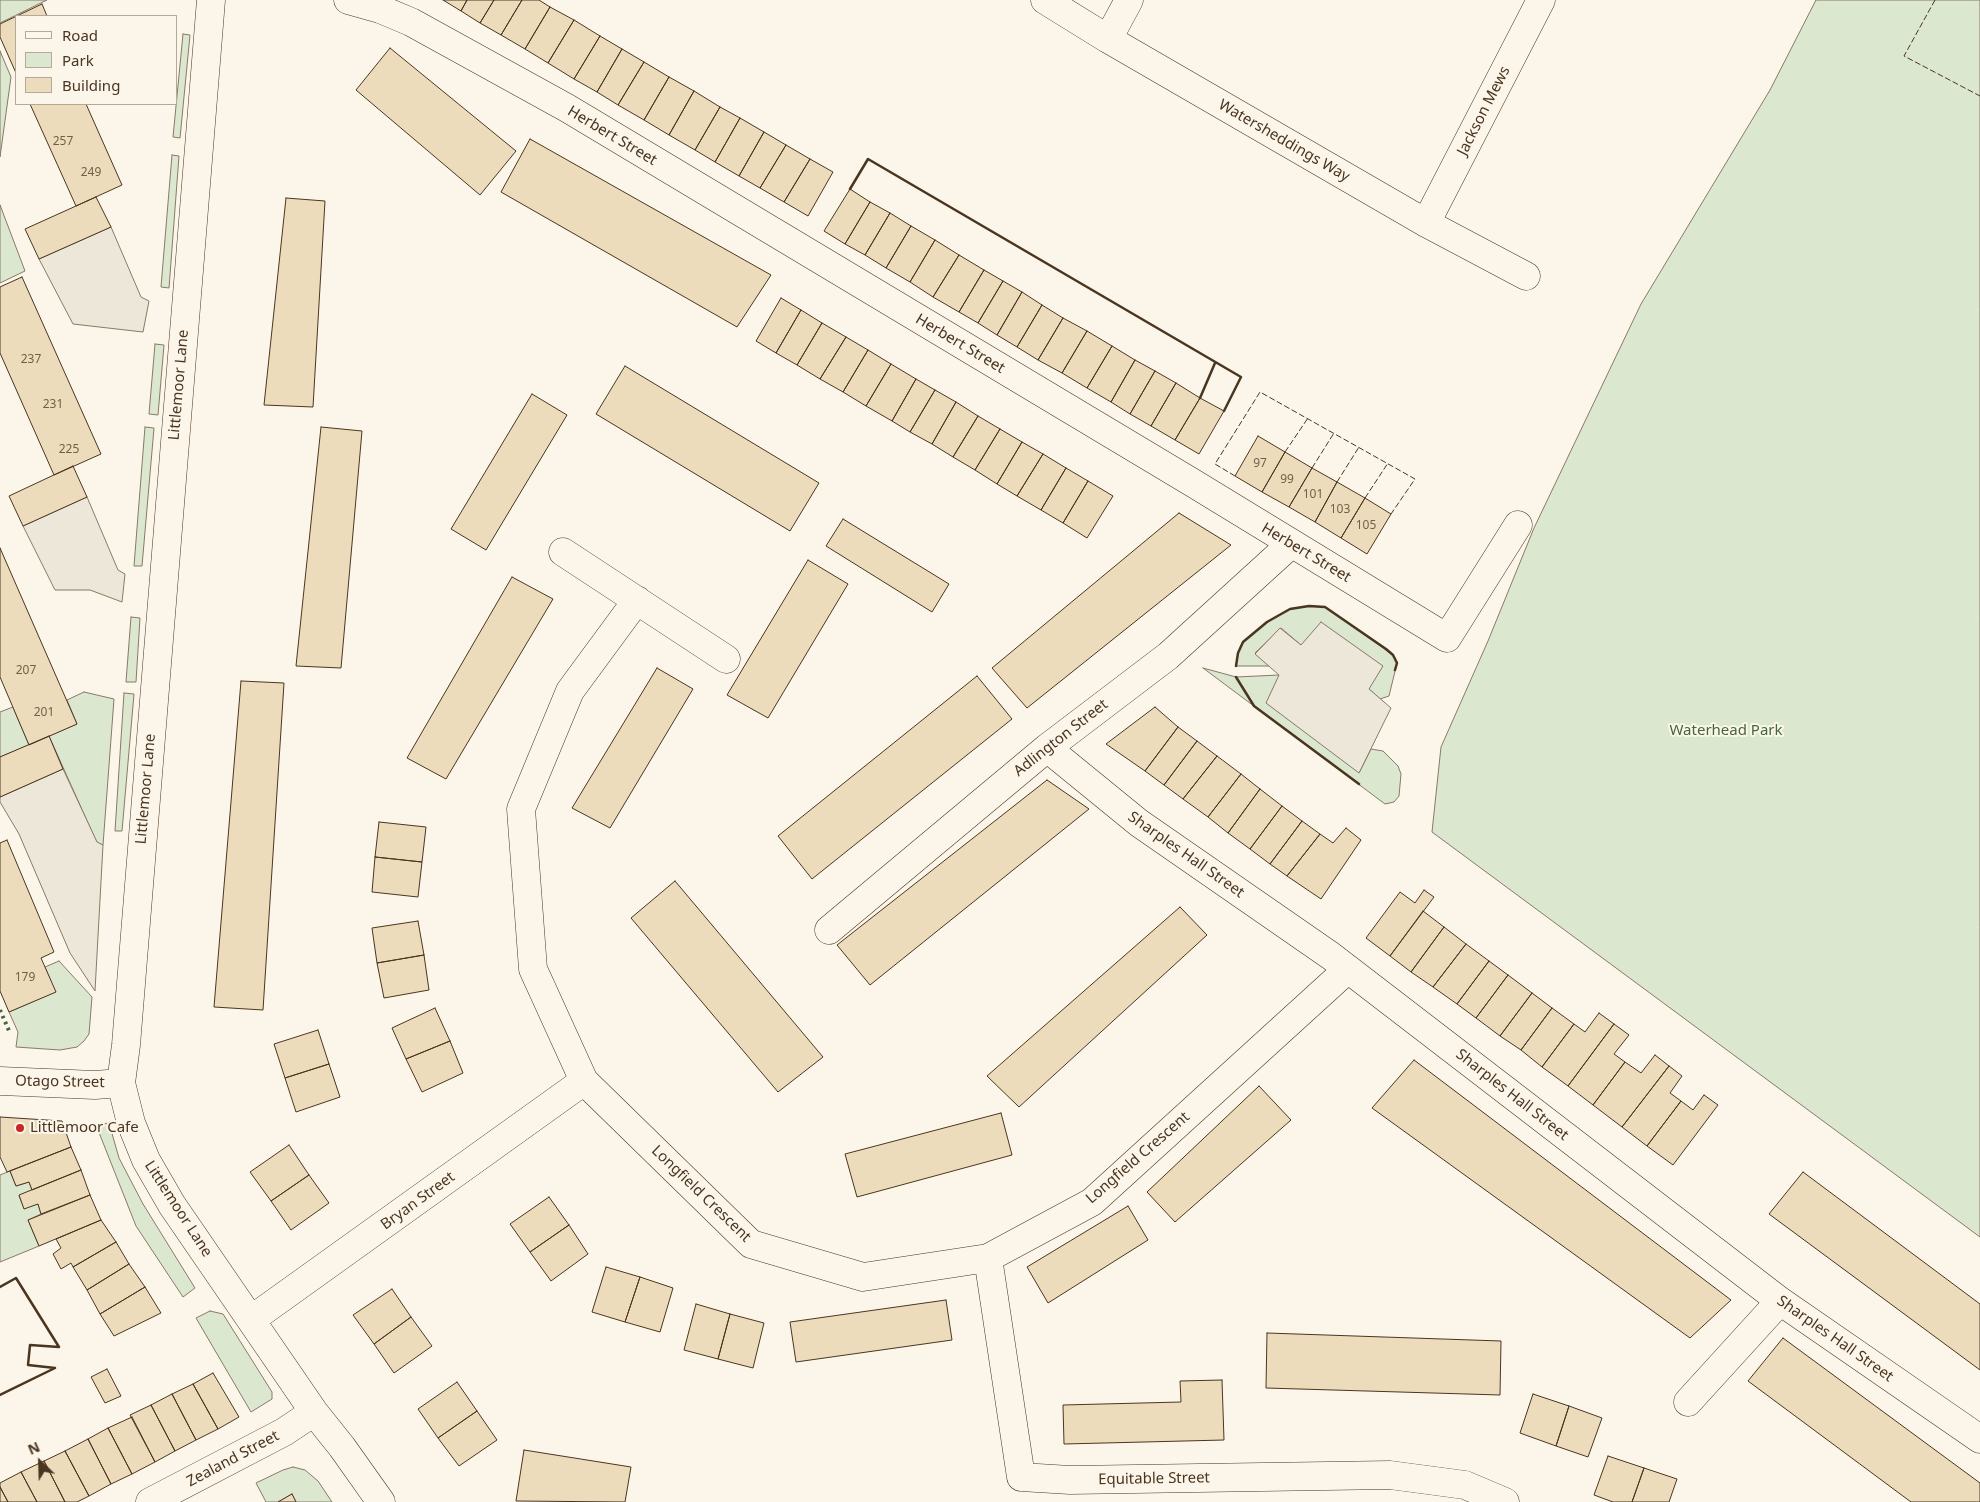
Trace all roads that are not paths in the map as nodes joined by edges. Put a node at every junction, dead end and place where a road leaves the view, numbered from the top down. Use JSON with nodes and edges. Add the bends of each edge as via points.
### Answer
{"nodes":[{"id":1,"x":211,"y":0,"type":"edge"},
{"id":2,"x":348,"y":0,"type":"edge"},
{"id":3,"x":1045,"y":0,"type":"edge"},
{"id":4,"x":1129,"y":0,"type":"edge"},
{"id":5,"x":1541,"y":0,"type":"edge"},
{"id":6,"x":1108,"y":39,"type":"junction"},
{"id":7,"x":1426,"y":223,"type":"junction"},
{"id":8,"x":1526,"y":276,"type":"dead end"},
{"id":9,"x":1518,"y":525,"type":"dead end"},
{"id":10,"x":1291,"y":544,"type":"junction"},
{"id":11,"x":563,"y":552,"type":"dead end"},
{"id":12,"x":637,"y":600,"type":"junction"},
{"id":13,"x":726,"y":659,"type":"dead end"},
{"id":14,"x":1047,"y":748,"type":"junction"},
{"id":15,"x":829,"y":930,"type":"dead end"},
{"id":16,"x":1348,"y":969,"type":"junction"},
{"id":17,"x":0,"y":1081,"type":"edge"},
{"id":18,"x":584,"y":1081,"type":"junction"},
{"id":19,"x":121,"y":1083,"type":"junction"},
{"id":20,"x":988,"y":1258,"type":"junction"},
{"id":21,"x":1780,"y":1302,"type":"junction"},
{"id":22,"x":252,"y":1319,"type":"junction"},
{"id":23,"x":1688,"y":1402,"type":"dead end"},
{"id":24,"x":314,"y":1412,"type":"junction"},
{"id":25,"x":1980,"y":1439,"type":"edge"},
{"id":26,"x":150,"y":1502,"type":"edge"},
{"id":27,"x":381,"y":1502,"type":"edge"},
{"id":28,"x":1504,"y":1502,"type":"edge"}],
"edges":[{"from":1,"to":19,"type":"street","name":"Littlemoor Lane"},
{"from":2,"to":10,"type":"street","name":"Herbert Street","via":[[411,22],[567,108]]},
{"from":3,"to":6,"type":"street","name":"Watersheddings Way"},
{"from":4,"to":6,"type":"street"},
{"from":5,"to":7,"type":"street","name":"Jackson Mews"},
{"from":6,"to":7,"type":"street","name":"Watersheddings Way"},
{"from":7,"to":8,"type":"street","name":"Watersheddings Way"},
{"from":9,"to":10,"type":"street","name":"Herbert Street","via":[[1447,638]]},
{"from":10,"to":14,"type":"street","name":"Adlington Street","via":[[1168,656]]},
{"from":11,"to":12,"type":"street"},
{"from":12,"to":13,"type":"street"},
{"from":12,"to":18,"type":"street","name":"Longfield Crescent","via":[[570,691],[521,809],[533,969]]},
{"from":14,"to":15,"type":"street","name":"Adlington Street"},
{"from":14,"to":16,"type":"street","name":"Sharples Hall Street","via":[[1139,823]]},
{"from":16,"to":20,"type":"street","name":"Longfield Crescent","via":[[1092,1202]]},
{"from":16,"to":21,"type":"street","name":"Sharples Hall Street"},
{"from":17,"to":19,"type":"street","name":"Otago Street"},
{"from":18,"to":20,"type":"street","name":"Longfield Crescent","via":[[751,1244],[863,1277]]},
{"from":18,"to":22,"type":"street","name":"Bryan Street"},
{"from":19,"to":22,"type":"street","name":"Littlemoor Lane","via":[[131,1123],[146,1160],[172,1205]]},
{"from":20,"to":28,"type":"street","name":"Equitable Street","via":[[1021,1477],[1070,1480],[1390,1475],[1465,1485]]},
{"from":21,"to":23,"type":"street"},
{"from":21,"to":25,"type":"street","name":"Sharples Hall Street"},
{"from":22,"to":24,"type":"street","name":"Littlemoor Lane"},
{"from":24,"to":26,"type":"street","name":"Zealand Street","via":[[284,1432]]},
{"from":24,"to":27,"type":"street","name":"Littlemoor Lane"}]}
